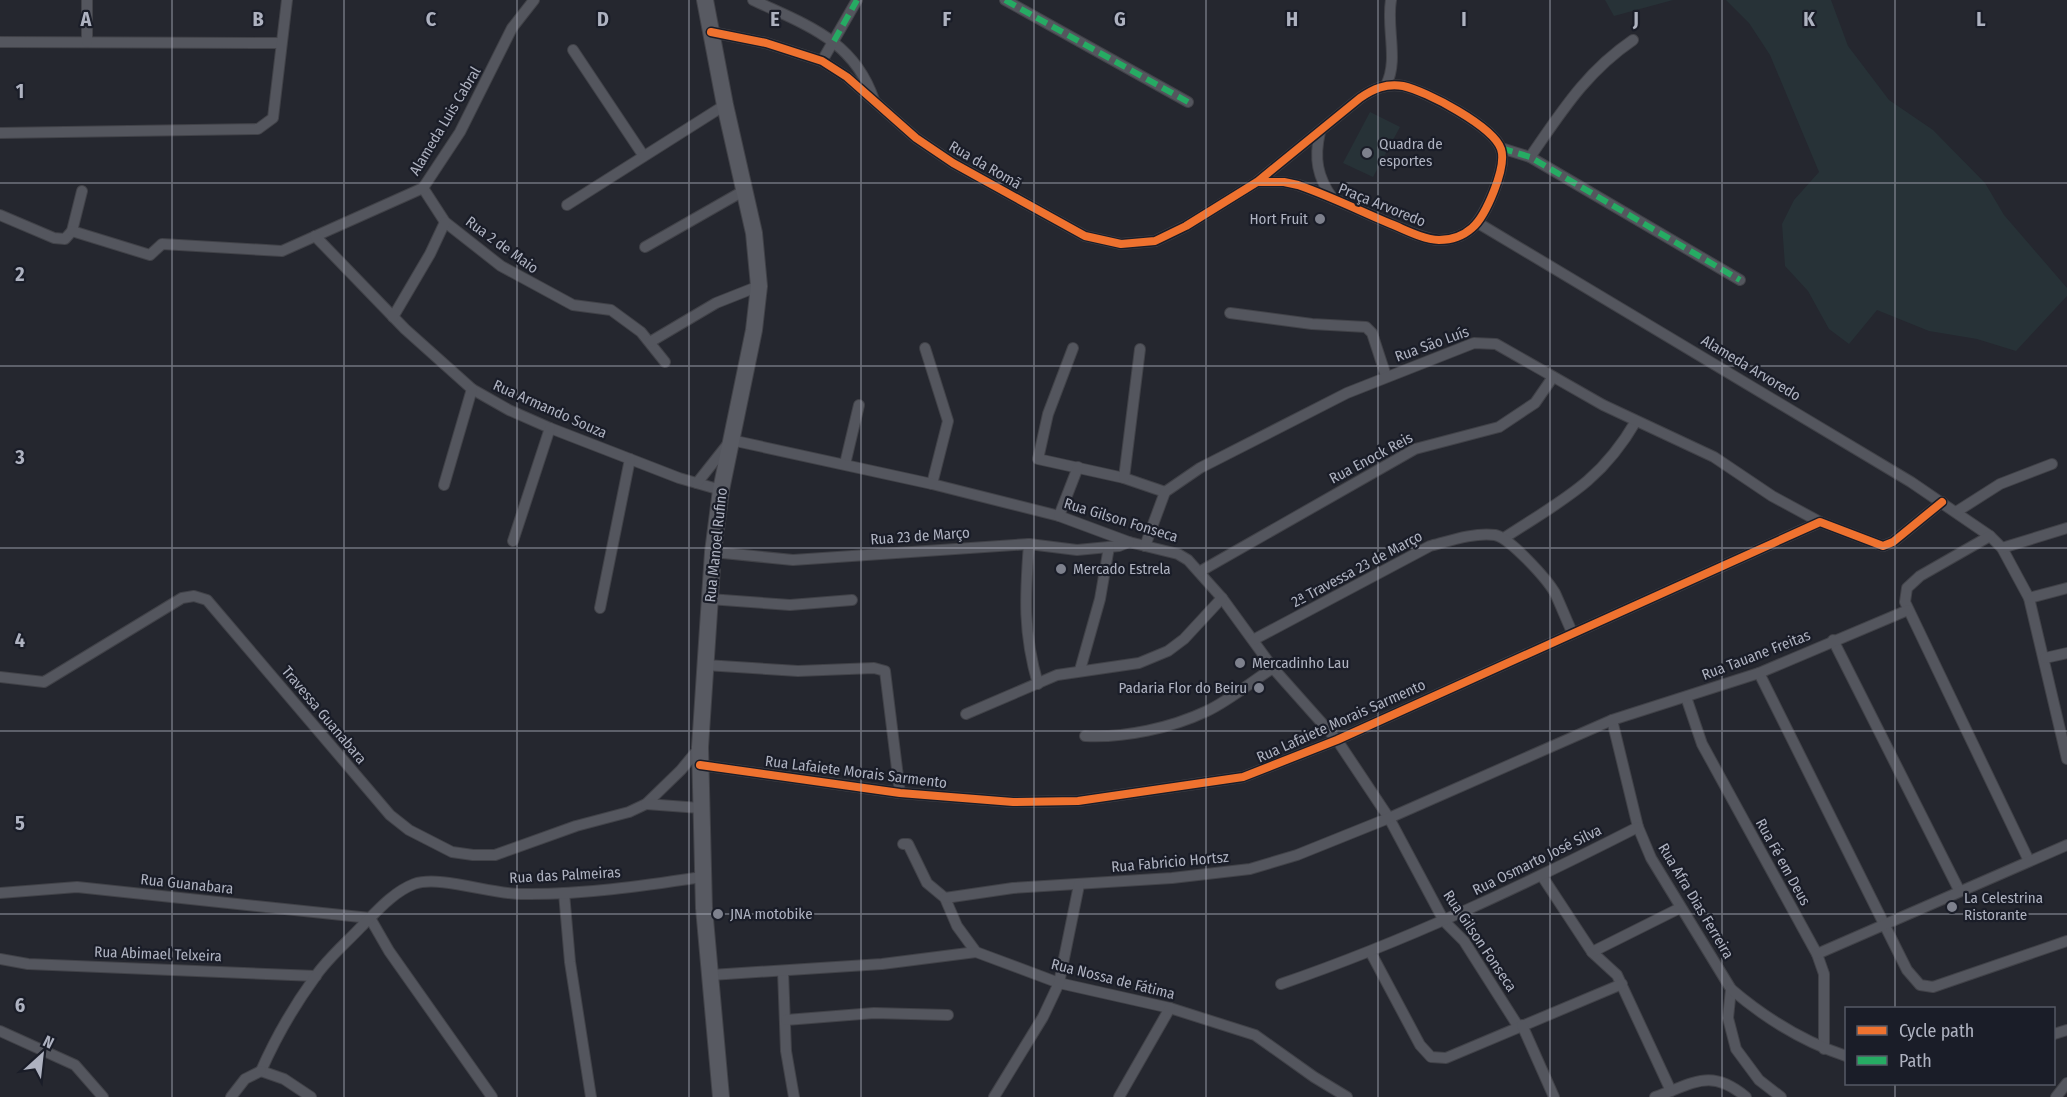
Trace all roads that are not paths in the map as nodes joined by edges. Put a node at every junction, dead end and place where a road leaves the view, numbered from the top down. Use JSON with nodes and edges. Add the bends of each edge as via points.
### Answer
{"nodes":[{"id":1,"x":87,"y":0,"type":"edge"},
{"id":2,"x":287,"y":0,"type":"edge"},
{"id":3,"x":534,"y":0,"type":"edge"},
{"id":4,"x":705,"y":0,"type":"edge"},
{"id":5,"x":753,"y":0,"type":"edge"},
{"id":6,"x":857,"y":0,"type":"edge"},
{"id":7,"x":1005,"y":0,"type":"edge"},
{"id":8,"x":1391,"y":0,"type":"edge"},
{"id":9,"x":711,"y":32,"type":"junction"},
{"id":10,"x":834,"y":40,"type":"junction"},
{"id":11,"x":1633,"y":40,"type":"dead end"},
{"id":12,"x":0,"y":42,"type":"edge"},
{"id":13,"x":87,"y":42,"type":"junction"},
{"id":14,"x":281,"y":42,"type":"junction"},
{"id":15,"x":573,"y":50,"type":"dead end"},
{"id":16,"x":822,"y":61,"type":"junction"},
{"id":17,"x":1386,"y":85,"type":"junction"},
{"id":18,"x":1188,"y":102,"type":"dead end"},
{"id":19,"x":875,"y":103,"type":"junction"},
{"id":20,"x":725,"y":105,"type":"junction"},
{"id":21,"x":1320,"y":132,"type":"junction"},
{"id":22,"x":0,"y":133,"type":"edge"},
{"id":23,"x":1501,"y":148,"type":"junction"},
{"id":24,"x":644,"y":154,"type":"junction"},
{"id":25,"x":1530,"y":157,"type":"junction"},
{"id":26,"x":1257,"y":182,"type":"junction"},
{"id":27,"x":423,"y":188,"type":"junction"},
{"id":28,"x":745,"y":190,"type":"junction"},
{"id":29,"x":82,"y":191,"type":"dead end"},
{"id":30,"x":1333,"y":200,"type":"junction"},
{"id":31,"x":567,"y":205,"type":"dead end"},
{"id":32,"x":0,"y":214,"type":"edge"},
{"id":33,"x":445,"y":222,"type":"junction"},
{"id":34,"x":1478,"y":223,"type":"junction"},
{"id":35,"x":72,"y":231,"type":"junction"},
{"id":36,"x":315,"y":236,"type":"junction"},
{"id":37,"x":645,"y":247,"type":"dead end"},
{"id":38,"x":1740,"y":280,"type":"dead end"},
{"id":39,"x":759,"y":286,"type":"junction"},
{"id":40,"x":1230,"y":313,"type":"dead end"},
{"id":41,"x":393,"y":317,"type":"junction"},
{"id":42,"x":650,"y":342,"type":"junction"},
{"id":43,"x":925,"y":348,"type":"dead end"},
{"id":44,"x":1072,"y":348,"type":"dead end"},
{"id":45,"x":1140,"y":349,"type":"dead end"},
{"id":46,"x":665,"y":362,"type":"dead end"},
{"id":47,"x":1386,"y":376,"type":"junction"},
{"id":48,"x":1553,"y":377,"type":"junction"},
{"id":49,"x":472,"y":390,"type":"junction"},
{"id":50,"x":859,"y":405,"type":"dead end"},
{"id":51,"x":1636,"y":421,"type":"junction"},
{"id":52,"x":550,"y":428,"type":"junction"},
{"id":53,"x":731,"y":440,"type":"junction"},
{"id":54,"x":630,"y":459,"type":"junction"},
{"id":55,"x":844,"y":464,"type":"junction"},
{"id":56,"x":2052,"y":464,"type":"dead end"},
{"id":57,"x":1078,"y":467,"type":"junction"},
{"id":58,"x":1124,"y":478,"type":"junction"},
{"id":59,"x":697,"y":483,"type":"junction"},
{"id":60,"x":932,"y":484,"type":"junction"},
{"id":61,"x":444,"y":485,"type":"dead end"},
{"id":62,"x":722,"y":490,"type":"junction"},
{"id":63,"x":1165,"y":492,"type":"junction"},
{"id":64,"x":1942,"y":502,"type":"junction"},
{"id":65,"x":1956,"y":512,"type":"junction"},
{"id":66,"x":1059,"y":516,"type":"junction"},
{"id":67,"x":1820,"y":522,"type":"junction"},
{"id":68,"x":2067,"y":528,"type":"edge"},
{"id":69,"x":1990,"y":536,"type":"junction"},
{"id":70,"x":1504,"y":538,"type":"junction"},
{"id":71,"x":513,"y":542,"type":"dead end"},
{"id":72,"x":1129,"y":542,"type":"junction"},
{"id":73,"x":1029,"y":544,"type":"junction"},
{"id":74,"x":1145,"y":546,"type":"junction"},
{"id":75,"x":1109,"y":547,"type":"junction"},
{"id":76,"x":2002,"y":548,"type":"junction"},
{"id":77,"x":713,"y":552,"type":"junction"},
{"id":78,"x":1199,"y":572,"type":"junction"},
{"id":79,"x":2067,"y":588,"type":"edge"},
{"id":80,"x":2029,"y":597,"type":"junction"},
{"id":81,"x":1222,"y":598,"type":"junction"},
{"id":82,"x":710,"y":599,"type":"junction"},
{"id":83,"x":852,"y":600,"type":"dead end"},
{"id":84,"x":600,"y":608,"type":"dead end"},
{"id":85,"x":1908,"y":610,"type":"junction"},
{"id":86,"x":1572,"y":632,"type":"junction"},
{"id":87,"x":1253,"y":640,"type":"junction"},
{"id":88,"x":1833,"y":640,"type":"junction"},
{"id":89,"x":2067,"y":653,"type":"edge"},
{"id":90,"x":2044,"y":658,"type":"junction"},
{"id":91,"x":705,"y":665,"type":"junction"},
{"id":92,"x":1273,"y":668,"type":"junction"},
{"id":93,"x":1080,"y":670,"type":"junction"},
{"id":94,"x":1759,"y":673,"type":"junction"},
{"id":95,"x":0,"y":677,"type":"edge"},
{"id":96,"x":1038,"y":684,"type":"junction"},
{"id":97,"x":1686,"y":696,"type":"junction"},
{"id":98,"x":2062,"y":713,"type":"edge"},
{"id":99,"x":966,"y":714,"type":"dead end"},
{"id":100,"x":1611,"y":720,"type":"junction"},
{"id":101,"x":1085,"y":736,"type":"dead end"},
{"id":102,"x":1336,"y":740,"type":"junction"},
{"id":103,"x":700,"y":747,"type":"junction"},
{"id":104,"x":2067,"y":759,"type":"edge"},
{"id":105,"x":700,"y":765,"type":"junction"},
{"id":106,"x":900,"y":793,"type":"junction"},
{"id":107,"x":646,"y":804,"type":"junction"},
{"id":108,"x":700,"y":808,"type":"junction"},
{"id":109,"x":1389,"y":818,"type":"junction"},
{"id":110,"x":1638,"y":827,"type":"junction"},
{"id":111,"x":903,"y":844,"type":"dead end"},
{"id":112,"x":2067,"y":845,"type":"edge"},
{"id":113,"x":2029,"y":861,"type":"junction"},
{"id":114,"x":1542,"y":876,"type":"junction"},
{"id":115,"x":702,"y":877,"type":"junction"},
{"id":116,"x":1079,"y":885,"type":"junction"},
{"id":117,"x":1959,"y":890,"type":"junction"},
{"id":118,"x":0,"y":893,"type":"edge"},
{"id":119,"x":564,"y":893,"type":"junction"},
{"id":120,"x":945,"y":898,"type":"junction"},
{"id":121,"x":1680,"y":908,"type":"junction"},
{"id":122,"x":370,"y":918,"type":"junction"},
{"id":123,"x":1444,"y":921,"type":"junction"},
{"id":124,"x":1884,"y":924,"type":"junction"},
{"id":125,"x":2067,"y":941,"type":"edge"},
{"id":126,"x":976,"y":952,"type":"junction"},
{"id":127,"x":1592,"y":952,"type":"junction"},
{"id":128,"x":1371,"y":953,"type":"junction"},
{"id":129,"x":1817,"y":954,"type":"junction"},
{"id":130,"x":0,"y":959,"type":"edge"},
{"id":131,"x":783,"y":971,"type":"junction"},
{"id":132,"x":711,"y":975,"type":"junction"},
{"id":133,"x":316,"y":976,"type":"junction"},
{"id":134,"x":1059,"y":983,"type":"junction"},
{"id":135,"x":1281,"y":984,"type":"dead end"},
{"id":136,"x":1622,"y":984,"type":"junction"},
{"id":137,"x":1731,"y":988,"type":"junction"},
{"id":138,"x":1170,"y":1008,"type":"junction"},
{"id":139,"x":948,"y":1015,"type":"dead end"},
{"id":140,"x":786,"y":1020,"type":"junction"},
{"id":141,"x":1520,"y":1025,"type":"junction"},
{"id":142,"x":0,"y":1031,"type":"edge"},
{"id":143,"x":1824,"y":1049,"type":"junction"},
{"id":144,"x":1845,"y":1056,"type":"edge"},
{"id":145,"x":261,"y":1071,"type":"junction"},
{"id":146,"x":2067,"y":1083,"type":"edge"},
{"id":147,"x":1671,"y":1091,"type":"junction"},
{"id":148,"x":1764,"y":1092,"type":"edge"},
{"id":149,"x":103,"y":1097,"type":"edge"},
{"id":150,"x":231,"y":1097,"type":"edge"},
{"id":151,"x":311,"y":1097,"type":"edge"},
{"id":152,"x":492,"y":1097,"type":"edge"},
{"id":153,"x":591,"y":1097,"type":"edge"},
{"id":154,"x":721,"y":1097,"type":"edge"},
{"id":155,"x":794,"y":1097,"type":"edge"},
{"id":156,"x":994,"y":1097,"type":"edge"},
{"id":157,"x":1119,"y":1097,"type":"edge"},
{"id":158,"x":1347,"y":1097,"type":"edge"},
{"id":159,"x":1554,"y":1097,"type":"edge"},
{"id":160,"x":1655,"y":1097,"type":"edge"},
{"id":161,"x":1746,"y":1097,"type":"edge"},
{"id":162,"x":1782,"y":1097,"type":"edge"},
{"id":163,"x":2056,"y":1097,"type":"edge"}],
"edges":[{"from":1,"to":13,"type":"street"},
{"from":2,"to":14,"type":"street"},
{"from":3,"to":27,"type":"street","name":"Alameda Luis Cabral","via":[[512,28],[465,123]]},
{"from":4,"to":9,"type":"main road","name":"Rua Manoel Rufino"},
{"from":5,"to":10,"type":"street","name":"Rua da Romã"},
{"from":6,"to":10,"type":"street"},
{"from":7,"to":18,"type":"street"},
{"from":8,"to":17,"type":"street","via":[[1392,68]]},
{"from":9,"to":16,"type":"street","name":"Rua da Romã","via":[[766,43]]},
{"from":9,"to":20,"type":"main road","name":"Rua Manoel Rufino"},
{"from":10,"to":16,"type":"street"},
{"from":10,"to":19,"type":"street","name":"Rua da Romã","via":[[863,72]]},
{"from":11,"to":25,"type":"street","via":[[1586,79]]},
{"from":12,"to":13,"type":"street"},
{"from":13,"to":14,"type":"street"},
{"from":14,"to":22,"type":"street","via":[[273,118],[258,129]]},
{"from":15,"to":24,"type":"street"},
{"from":16,"to":19,"type":"street","name":"Rua da Romã"},
{"from":17,"to":21,"type":"street","via":[[1360,98]]},
{"from":17,"to":23,"type":"street","via":[[1420,93],[1462,115],[1486,129]]},
{"from":19,"to":26,"type":"street","name":"Rua da Romã","via":[[953,163],[1059,223],[1103,241],[1155,242]]},
{"from":20,"to":24,"type":"street"},
{"from":20,"to":28,"type":"main road","name":"Rua Manoel Rufino"},
{"from":21,"to":26,"type":"street"},
{"from":21,"to":30,"type":"street","name":"Praça Arvoredo","via":[[1319,176]]},
{"from":23,"to":25,"type":"street"},
{"from":23,"to":34,"type":"street","via":[[1502,168]]},
{"from":24,"to":31,"type":"street"},
{"from":25,"to":38,"type":"street"},
{"from":26,"to":30,"type":"street","name":"Praça Arvoredo","via":[[1284,182]]},
{"from":27,"to":33,"type":"street","name":"Rua 2 de Maio"},
{"from":27,"to":36,"type":"street","name":"Alameda Luis Cabral"},
{"from":28,"to":37,"type":"street"},
{"from":28,"to":39,"type":"main road","name":"Rua Manoel Rufino"},
{"from":29,"to":35,"type":"street"},
{"from":30,"to":34,"type":"street","name":"Praça Arvoredo","via":[[1438,240],[1460,236]]},
{"from":32,"to":35,"type":"street","via":[[54,238],[65,239]]},
{"from":33,"to":41,"type":"street"},
{"from":33,"to":42,"type":"street","name":"Rua 2 de Maio","via":[[522,279],[573,305],[611,310]]},
{"from":34,"to":64,"type":"street","name":"Alameda Arvoredo"},
{"from":35,"to":36,"type":"street","name":"Alameda Luis Cabral","via":[[150,255],[162,244],[282,251]]},
{"from":36,"to":41,"type":"street","name":"Rua Armando Souza"},
{"from":39,"to":42,"type":"street","via":[[716,303]]},
{"from":39,"to":53,"type":"main road","name":"Rua Manoel Rufino"},
{"from":40,"to":47,"type":"street","via":[[1366,327],[1372,333]]},
{"from":41,"to":49,"type":"street","name":"Rua Armando Souza"},
{"from":42,"to":46,"type":"street","name":"Rua 2 de Maio"},
{"from":43,"to":60,"type":"street","via":[[948,421]]},
{"from":44,"to":57,"type":"street","via":[[1037,458]]},
{"from":45,"to":58,"type":"street"},
{"from":47,"to":48,"type":"street","name":"Rua São Luís","via":[[1485,342],[1502,347]]},
{"from":47,"to":63,"type":"street","name":"Rua São Luís","via":[[1200,468]]},
{"from":48,"to":51,"type":"street","name":"Rua São Luís"},
{"from":48,"to":78,"type":"street","name":"Rua Enock Reis","via":[[1536,403],[1499,428],[1415,449]]},
{"from":49,"to":52,"type":"street","name":"Rua Armando Souza"},
{"from":49,"to":61,"type":"street"},
{"from":50,"to":55,"type":"street"},
{"from":51,"to":67,"type":"street","name":"Rua São Luís","via":[[1722,462]]},
{"from":51,"to":70,"type":"street","via":[[1603,469],[1581,488]]},
{"from":52,"to":54,"type":"street","name":"Rua Armando Souza"},
{"from":52,"to":71,"type":"street"},
{"from":53,"to":55,"type":"street","name":"Rua Gilson Fonseca"},
{"from":53,"to":59,"type":"street"},
{"from":53,"to":62,"type":"main road","name":"Rua Manoel Rufino"},
{"from":54,"to":59,"type":"street","name":"Rua Armando Souza"},
{"from":54,"to":84,"type":"street"},
{"from":55,"to":60,"type":"street","name":"Rua Gilson Fonseca"},
{"from":56,"to":65,"type":"street","via":[[2000,484]]},
{"from":57,"to":58,"type":"street"},
{"from":57,"to":66,"type":"street"},
{"from":58,"to":63,"type":"street"},
{"from":59,"to":62,"type":"street","name":"Rua Armando Souza"},
{"from":60,"to":66,"type":"street","name":"Rua Gilson Fonseca"},
{"from":62,"to":77,"type":"main road","name":"Rua Manoel Rufino"},
{"from":63,"to":74,"type":"street"},
{"from":64,"to":65,"type":"street","name":"Alameda Arvoredo"},
{"from":64,"to":67,"type":"street","via":[[1883,546]]},
{"from":65,"to":69,"type":"street","name":"Alameda Arvoredo"},
{"from":66,"to":72,"type":"street","name":"Rua Gilson Fonseca"},
{"from":67,"to":86,"type":"street","name":"Rua Lafaiete Morais Sarmento"},
{"from":68,"to":76,"type":"street"},
{"from":69,"to":76,"type":"street","name":"Alameda Arvoredo"},
{"from":69,"to":85,"type":"street","via":[[1911,583],[1904,595]]},
{"from":70,"to":86,"type":"street","via":[[1554,592]]},
{"from":70,"to":87,"type":"street","name":"2ª Travessa 23 de Março","via":[[1480,536],[1430,546]]},
{"from":72,"to":74,"type":"street","name":"Rua Gilson Fonseca"},
{"from":72,"to":75,"type":"street","name":"Rua 23 de Março"},
{"from":73,"to":75,"type":"street","name":"Rua 23 de Março","via":[[1077,550]]},
{"from":73,"to":77,"type":"street","name":"Rua 23 de Março","via":[[793,560]]},
{"from":73,"to":96,"type":"street","via":[[1025,624]]},
{"from":74,"to":78,"type":"street","name":"Rua Gilson Fonseca","via":[[1184,556]]},
{"from":75,"to":93,"type":"street"},
{"from":76,"to":80,"type":"street","name":"Alameda Arvoredo"},
{"from":77,"to":82,"type":"main road","name":"Rua Manoel Rufino"},
{"from":78,"to":81,"type":"street","name":"Rua Gilson Fonseca"},
{"from":79,"to":80,"type":"street"},
{"from":80,"to":90,"type":"street","name":"Alameda Arvoredo"},
{"from":81,"to":87,"type":"street","name":"Rua Gilson Fonseca"},
{"from":81,"to":93,"type":"street","via":[[1168,651],[1139,663]]},
{"from":82,"to":83,"type":"street","via":[[790,605]]},
{"from":82,"to":91,"type":"main road","name":"Rua Manoel Rufino"},
{"from":85,"to":88,"type":"street","name":"Rua Tauane Freitas"},
{"from":85,"to":113,"type":"street"},
{"from":86,"to":102,"type":"street","name":"Rua Lafaiete Morais Sarmento"},
{"from":87,"to":92,"type":"street","name":"Rua Gilson Fonseca"},
{"from":88,"to":94,"type":"street","name":"Rua Tauane Freitas"},
{"from":88,"to":117,"type":"street"},
{"from":89,"to":90,"type":"street"},
{"from":90,"to":98,"type":"street","name":"Alameda Arvoredo"},
{"from":91,"to":103,"type":"main road","name":"Rua Manoel Rufino"},
{"from":91,"to":106,"type":"street","via":[[798,671],[883,670],[887,676]]},
{"from":92,"to":101,"type":"street","via":[[1194,717],[1119,736]]},
{"from":92,"to":102,"type":"street","name":"Rua Gilson Fonseca"},
{"from":93,"to":96,"type":"street"},
{"from":94,"to":97,"type":"street","name":"Rua Tauane Freitas"},
{"from":94,"to":124,"type":"street"},
{"from":95,"to":107,"type":"street","name":"Travessa Guanabara","via":[[44,681],[176,601],[194,596],[207,600],[374,799],[429,842],[452,852],[495,855]]},
{"from":96,"to":99,"type":"street"},
{"from":97,"to":100,"type":"street","name":"Rua Tauane Freitas"},
{"from":97,"to":129,"type":"street","name":"Rua Fé em Deus","via":[[1702,744]]},
{"from":98,"to":104,"type":"street","name":"Alameda Arvoredo"},
{"from":100,"to":109,"type":"street","name":"Rua Fabricio Hortsz"},
{"from":100,"to":110,"type":"street","name":"Rua Afra Dias Ferreira"},
{"from":102,"to":106,"type":"street","name":"Rua Lafaiete Morais Sarmento","via":[[1243,777],[1078,801],[1014,802]]},
{"from":102,"to":109,"type":"street","name":"Rua Gilson Fonseca"},
{"from":103,"to":105,"type":"main road","name":"Rua Manoel Rufino"},
{"from":103,"to":107,"type":"street","name":"Travessa Guanabara"},
{"from":105,"to":106,"type":"street","name":"Rua Lafaiete Morais Sarmento"},
{"from":105,"to":108,"type":"main road","name":"Rua Manoel Rufino"},
{"from":107,"to":108,"type":"street","name":"Travessa Guanabara"},
{"from":108,"to":115,"type":"main road","name":"Rua Manoel Rufino"},
{"from":109,"to":116,"type":"street","name":"Rua Fabricio Hortsz","via":[[1297,855],[1250,869]]},
{"from":109,"to":123,"type":"street","name":"Rua Gilson Fonseca"},
{"from":110,"to":114,"type":"street","name":"Rua Osmarto José Silva"},
{"from":110,"to":121,"type":"street","name":"Rua Afra Dias Ferreira"},
{"from":111,"to":120,"type":"street","via":[[908,844],[929,887]]},
{"from":112,"to":113,"type":"street"},
{"from":113,"to":117,"type":"street"},
{"from":114,"to":123,"type":"street","name":"Rua Osmarto José Silva"},
{"from":114,"to":127,"type":"street"},
{"from":115,"to":119,"type":"street","name":"Rua das Palmeiras"},
{"from":115,"to":132,"type":"main road","name":"Rua Manoel Rufino"},
{"from":116,"to":120,"type":"street","name":"Rua Fabricio Hortsz","via":[[1013,888]]},
{"from":116,"to":134,"type":"street"},
{"from":117,"to":124,"type":"street"},
{"from":118,"to":122,"type":"street","name":"Rua Guanabara","via":[[77,887]]},
{"from":119,"to":122,"type":"street","name":"Rua das Palmeiras","via":[[494,892],[426,882],[402,891]]},
{"from":119,"to":153,"type":"street","via":[[570,962]]},
{"from":120,"to":126,"type":"street","via":[[957,926]]},
{"from":121,"to":127,"type":"street"},
{"from":121,"to":137,"type":"street","name":"Rua Afra Dias Ferreira"},
{"from":122,"to":133,"type":"street","name":"Rua das Palmeiras"},
{"from":122,"to":152,"type":"street"},
{"from":123,"to":128,"type":"street","name":"Rua Osmarto José Silva"},
{"from":123,"to":141,"type":"street","name":"Rua Gilson Fonseca","via":[[1464,941]]},
{"from":124,"to":125,"type":"street","via":[[1907,970],[1920,986],[1933,987]]},
{"from":124,"to":129,"type":"street"},
{"from":126,"to":131,"type":"street","name":"Rua Nossa de Fátima"},
{"from":126,"to":134,"type":"street","name":"Rua Nossa de Fátima"},
{"from":127,"to":136,"type":"street","via":[[1613,970]]},
{"from":128,"to":135,"type":"street","name":"Rua Osmarto José Silva"},
{"from":128,"to":141,"type":"street","via":[[1420,1045],[1431,1057],[1446,1058]]},
{"from":129,"to":143,"type":"street","name":"Rua Fé em Deus","via":[[1824,974]]},
{"from":130,"to":133,"type":"street","name":"Rua Abimael Telxeira","via":[[28,964]]},
{"from":131,"to":132,"type":"street","name":"Rua Nossa de Fátima"},
{"from":131,"to":140,"type":"street"},
{"from":132,"to":154,"type":"main road","name":"Rua Manoel Rufino"},
{"from":133,"to":145,"type":"street","name":"Rua das Palmeiras"},
{"from":134,"to":138,"type":"street","name":"Rua Nossa de Fátima"},
{"from":134,"to":156,"type":"street"},
{"from":136,"to":141,"type":"street"},
{"from":136,"to":147,"type":"street"},
{"from":137,"to":143,"type":"street","name":"Rua Afra Dias Ferreira","via":[[1762,1015]]},
{"from":137,"to":148,"type":"street","via":[[1731,1035]]},
{"from":138,"to":157,"type":"street"},
{"from":138,"to":158,"type":"street","name":"Rua Nossa de Fátima","via":[[1255,1035]]},
{"from":139,"to":140,"type":"street","via":[[874,1013]]},
{"from":140,"to":155,"type":"street","via":[[786,1052]]},
{"from":141,"to":159,"type":"street","name":"Rua Gilson Fonseca"},
{"from":142,"to":149,"type":"street","via":[[75,1065]]},
{"from":143,"to":144,"type":"street","name":"Rua Afra Dias Ferreira"},
{"from":145,"to":150,"type":"street","via":[[245,1079]]},
{"from":145,"to":151,"type":"street","via":[[284,1079]]},
{"from":146,"to":163,"type":"street"},
{"from":147,"to":160,"type":"street"},
{"from":147,"to":161,"type":"street","via":[[1700,1080],[1716,1079]]},
{"from":148,"to":162,"type":"street"}]}
